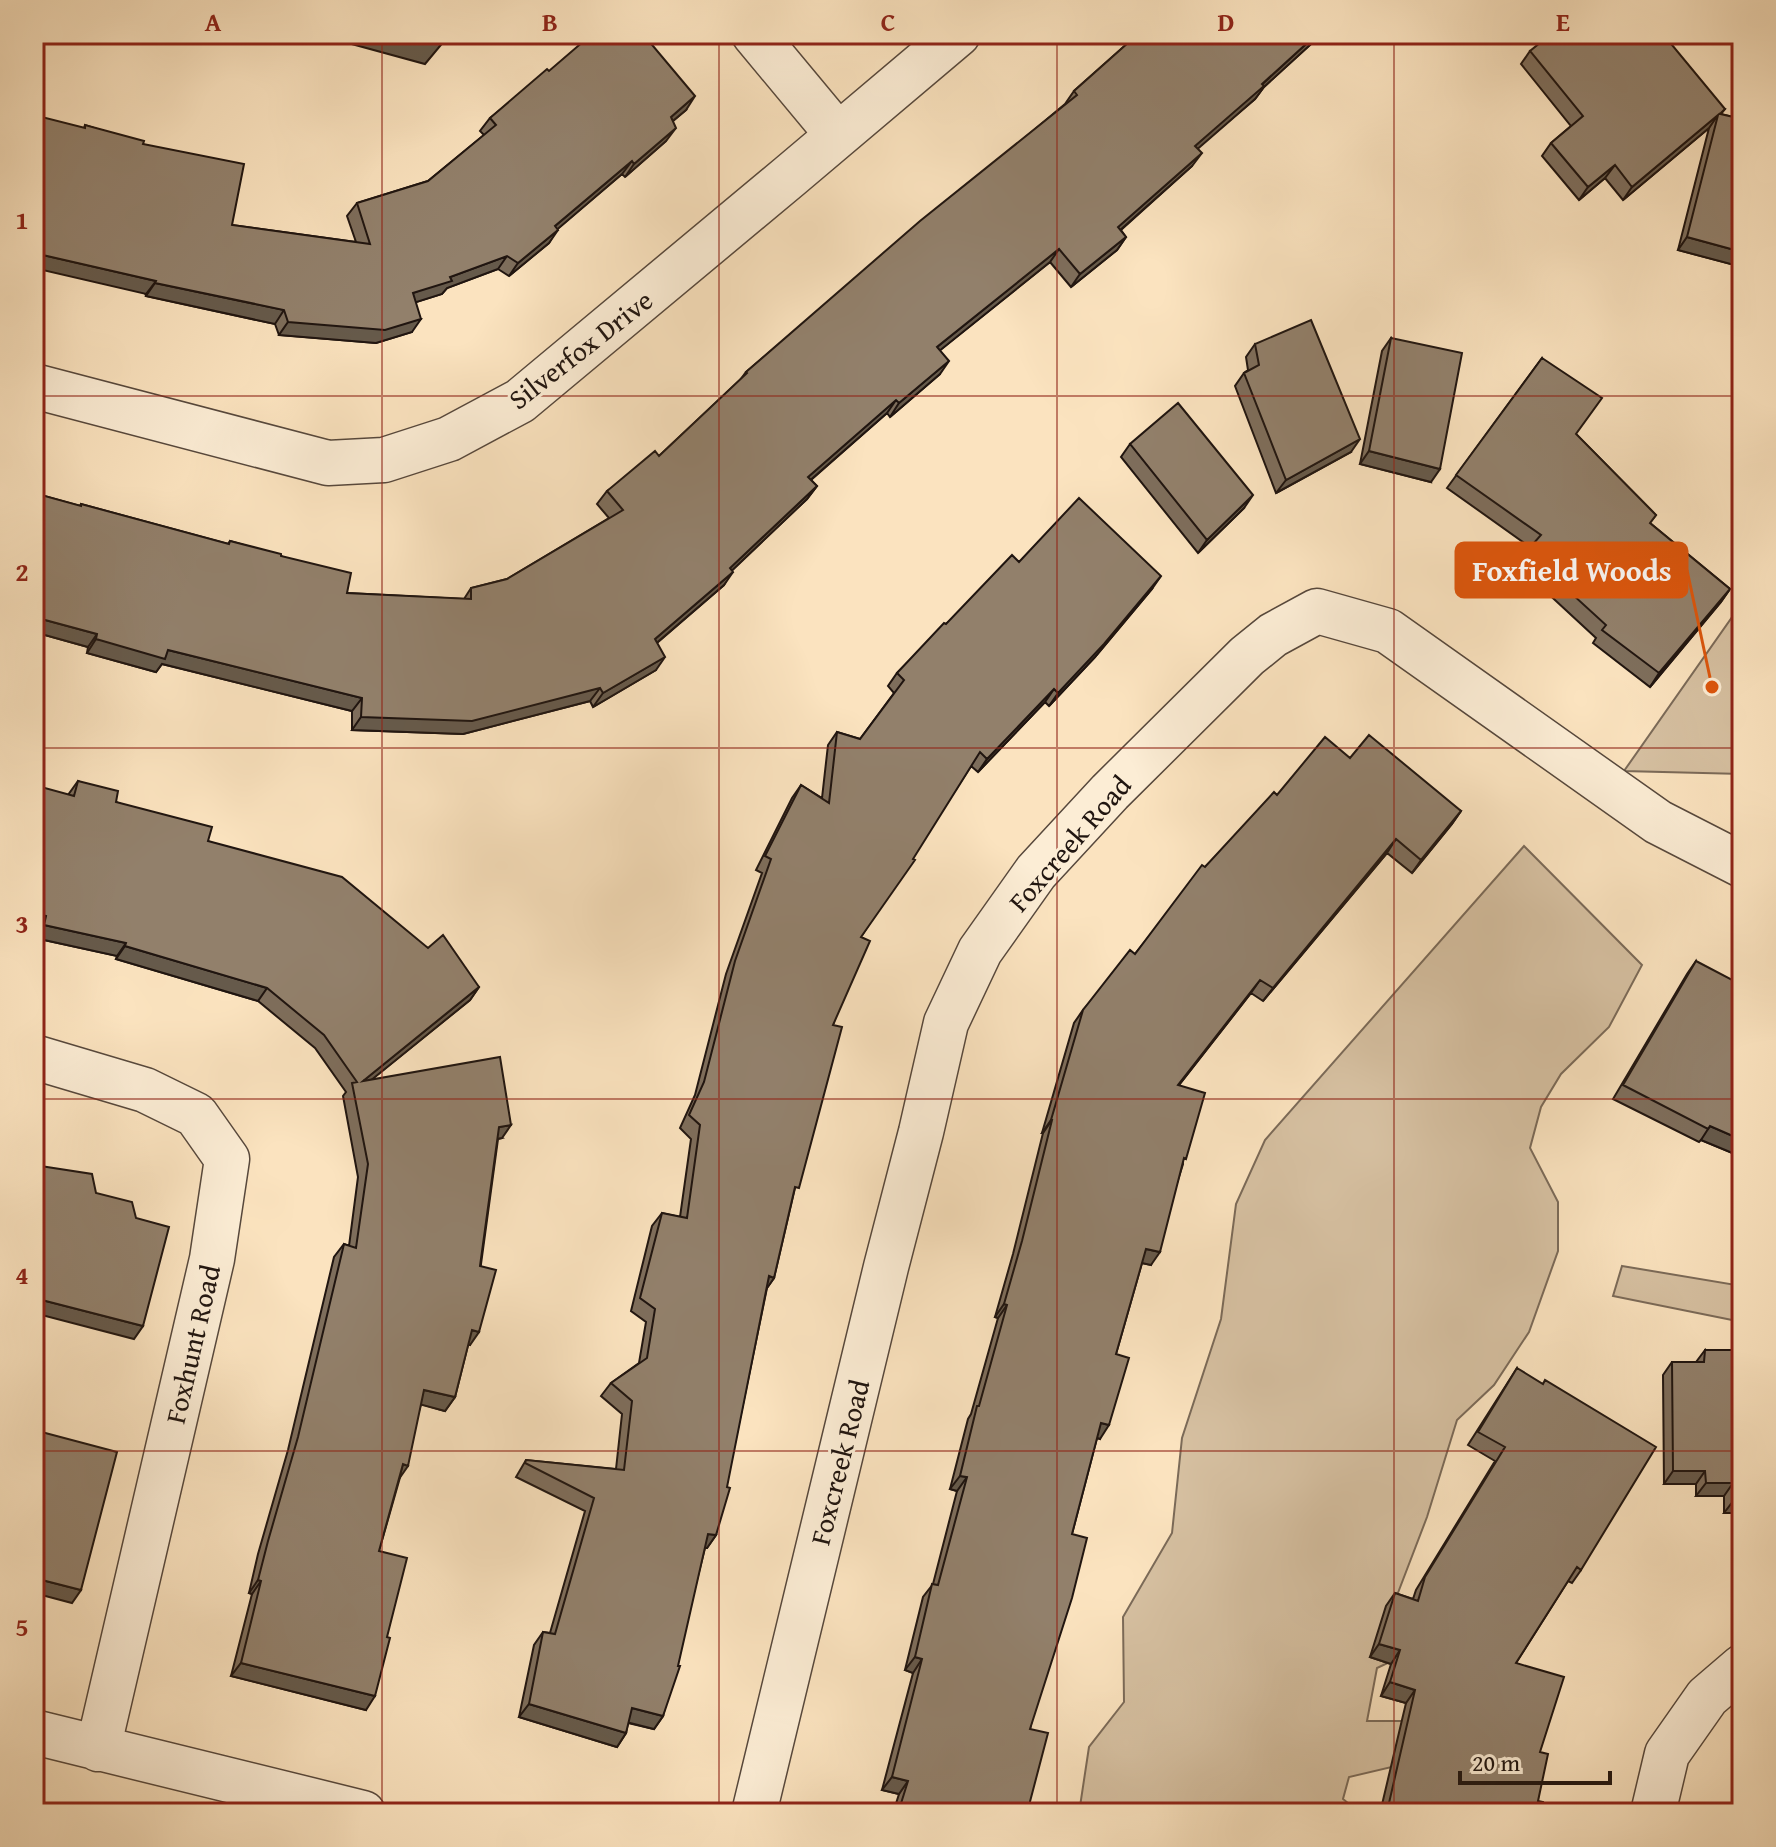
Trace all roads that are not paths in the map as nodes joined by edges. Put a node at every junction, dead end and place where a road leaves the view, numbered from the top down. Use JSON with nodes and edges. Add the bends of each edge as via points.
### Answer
{"nodes":[{"id":1,"x":754,"y":34,"type":"edge"},
{"id":2,"x":958,"y":34,"type":"edge"},
{"id":3,"x":838,"y":135,"type":"junction"},
{"id":4,"x":34,"y":386,"type":"edge"},
{"id":5,"x":1742,"y":865,"type":"edge"},
{"id":6,"x":34,"y":1057,"type":"edge"},
{"id":7,"x":1742,"y":1667,"type":"edge"},
{"id":8,"x":34,"y":1732,"type":"edge"},
{"id":9,"x":98,"y":1749,"type":"junction"},
{"id":10,"x":363,"y":1813,"type":"edge"},
{"id":11,"x":754,"y":1813,"type":"edge"},
{"id":12,"x":1653,"y":1813,"type":"edge"}],
"edges":[{"from":1,"to":3,"type":"street"},
{"from":2,"to":3,"type":"street","name":"Silverfox Drive"},
{"from":3,"to":4,"type":"street","name":"Silverfox Drive","via":[[520,401],[449,439],[384,460],[328,463]]},
{"from":5,"to":11,"type":"street","name":"Foxcreek Road","via":[[1658,822],[1388,631],[1317,611],[1247,656],[1036,872],[980,951],[946,1023]]},
{"from":6,"to":9,"type":"street","name":"Foxhunt Road","via":[[145,1090],[196,1115],[227,1159],[212,1259]]},
{"from":7,"to":12,"type":"street","via":[[1707,1697],[1667,1754]]},
{"from":8,"to":9,"type":"street"},
{"from":9,"to":10,"type":"street"}]}
